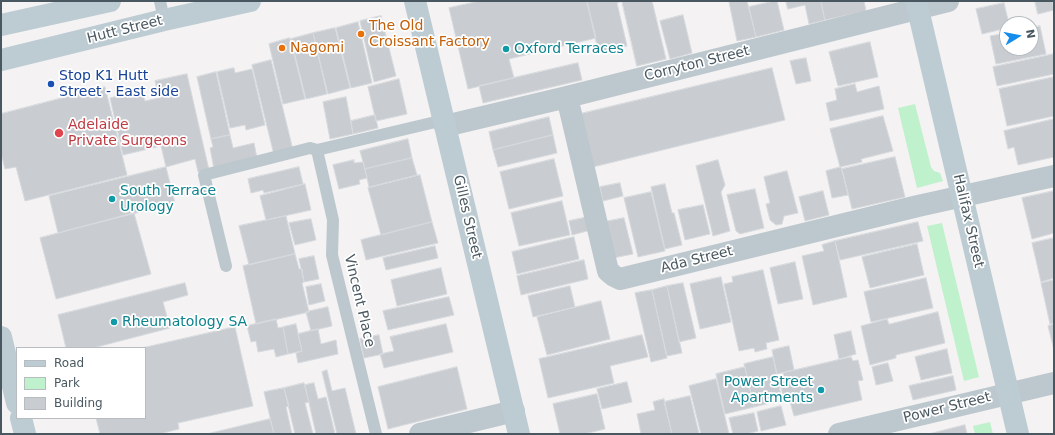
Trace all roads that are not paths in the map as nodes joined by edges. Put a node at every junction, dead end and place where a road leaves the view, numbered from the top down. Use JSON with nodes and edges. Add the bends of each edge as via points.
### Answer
{"nodes":[{"id":1,"x":110,"y":1,"type":"edge"},
{"id":2,"x":250,"y":1,"type":"edge"},
{"id":3,"x":415,"y":1,"type":"edge"},
{"id":4,"x":948,"y":1,"type":"edge"},
{"id":5,"x":916,"y":4,"type":"edge"},
{"id":6,"x":162,"y":11,"type":"edge"},
{"id":7,"x":1,"y":25,"type":"edge"},
{"id":8,"x":1,"y":60,"type":"edge"},
{"id":9,"x":567,"y":97,"type":"junction"},
{"id":10,"x":444,"y":123,"type":"junction"},
{"id":11,"x":317,"y":150,"type":"junction"},
{"id":12,"x":1054,"y":176,"type":"edge"},
{"id":13,"x":962,"y":196,"type":"junction"},
{"id":14,"x":226,"y":266,"type":"dead end"},
{"id":15,"x":1,"y":337,"type":"edge"},
{"id":16,"x":1054,"y":383,"type":"edge"},
{"id":17,"x":1008,"y":393,"type":"junction"},
{"id":18,"x":16,"y":399,"type":"edge"},
{"id":19,"x":514,"y":411,"type":"junction"},
{"id":20,"x":21,"y":419,"type":"edge"},
{"id":21,"x":25,"y":434,"type":"edge"},
{"id":22,"x":376,"y":434,"type":"edge"},
{"id":23,"x":420,"y":434,"type":"edge"},
{"id":24,"x":519,"y":434,"type":"edge"},
{"id":25,"x":840,"y":434,"type":"edge"},
{"id":26,"x":1018,"y":434,"type":"edge"}],
"edges":[{"from":1,"to":7,"type":"street"},
{"from":2,"to":6,"type":"street","name":"Hutt Street"},
{"from":3,"to":10,"type":"street","name":"Gilles Street"},
{"from":4,"to":5,"type":"street","name":"Corryton Street"},
{"from":5,"to":9,"type":"street","name":"Corryton Street"},
{"from":5,"to":13,"type":"street","name":"Halifax Street"},
{"from":6,"to":8,"type":"street","name":"Hutt Street"},
{"from":9,"to":10,"type":"street","name":"Corryton Street"},
{"from":9,"to":13,"type":"street","name":"Ada Street","via":[[608,271],[620,279]]},
{"from":10,"to":11,"type":"lane"},
{"from":10,"to":19,"type":"street","name":"Gilles Street"},
{"from":11,"to":14,"type":"lane","via":[[310,148],[204,175]]},
{"from":11,"to":22,"type":"lane","name":"Vincent Place","via":[[333,220],[332,255]]},
{"from":12,"to":13,"type":"street","name":"Ada Street"},
{"from":13,"to":17,"type":"street","name":"Halifax Street"},
{"from":15,"to":18,"type":"street"},
{"from":16,"to":17,"type":"street","name":"Power Street"},
{"from":17,"to":25,"type":"street","name":"Power Street"},
{"from":17,"to":26,"type":"street","name":"Halifax Street"},
{"from":19,"to":23,"type":"street"},
{"from":19,"to":24,"type":"street","name":"Gilles Street"},
{"from":20,"to":21,"type":"street"}]}
